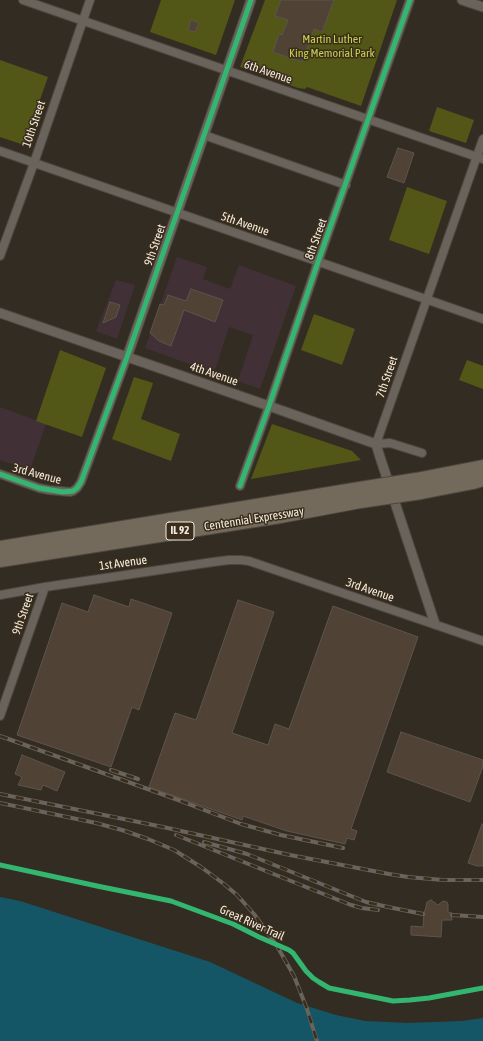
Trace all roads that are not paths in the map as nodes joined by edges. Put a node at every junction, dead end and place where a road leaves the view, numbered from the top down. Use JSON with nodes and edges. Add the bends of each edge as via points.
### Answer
{"nodes":[{"id":1,"x":23,"y":0,"type":"edge"},
{"id":2,"x":90,"y":0,"type":"edge"},
{"id":3,"x":251,"y":0,"type":"edge"},
{"id":4,"x":410,"y":0,"type":"edge"},
{"id":5,"x":462,"y":0,"type":"edge"},
{"id":6,"x":483,"y":7,"type":"edge"},
{"id":7,"x":82,"y":21,"type":"junction"},
{"id":8,"x":226,"y":70,"type":"junction"},
{"id":9,"x":368,"y":120,"type":"junction"},
{"id":10,"x":204,"y":135,"type":"junction"},
{"id":11,"x":483,"y":139,"type":"edge"},
{"id":12,"x":0,"y":151,"type":"edge"},
{"id":13,"x":480,"y":158,"type":"edge"},
{"id":14,"x":34,"y":163,"type":"junction"},
{"id":15,"x":346,"y":184,"type":"junction"},
{"id":16,"x":177,"y":213,"type":"junction"},
{"id":17,"x":0,"y":256,"type":"edge"},
{"id":18,"x":318,"y":262,"type":"junction"},
{"id":19,"x":426,"y":299,"type":"junction"},
{"id":20,"x":0,"y":313,"type":"edge"},
{"id":21,"x":483,"y":319,"type":"edge"},
{"id":22,"x":127,"y":357,"type":"junction"},
{"id":23,"x":269,"y":406,"type":"junction"},
{"id":24,"x":376,"y":444,"type":"junction"},
{"id":25,"x":422,"y":453,"type":"dead end"},
{"id":26,"x":483,"y":467,"type":"edge"},
{"id":27,"x":0,"y":474,"type":"edge"},
{"id":28,"x":483,"y":480,"type":"edge"},
{"id":29,"x":240,"y":486,"type":"dead end"},
{"id":30,"x":419,"y":486,"type":"junction"},
{"id":31,"x":70,"y":492,"type":"joint"},
{"id":32,"x":360,"y":495,"type":"junction"},
{"id":33,"x":0,"y":548,"type":"edge"},
{"id":34,"x":0,"y":560,"type":"edge"},
{"id":35,"x":249,"y":561,"type":"joint"},
{"id":36,"x":45,"y":587,"type":"junction"},
{"id":37,"x":0,"y":595,"type":"edge"},
{"id":38,"x":434,"y":624,"type":"junction"},
{"id":39,"x":483,"y":641,"type":"edge"},
{"id":40,"x":0,"y":716,"type":"edge"}],
"edges":[{"from":1,"to":7,"type":"street","name":"6th Avenue"},
{"from":2,"to":7,"type":"street","name":"10th Street"},
{"from":3,"to":8,"type":"street","name":"9th Street"},
{"from":4,"to":9,"type":"street","name":"8th Street"},
{"from":5,"to":6,"type":"street"},
{"from":7,"to":8,"type":"street","name":"6th Avenue"},
{"from":7,"to":14,"type":"street","name":"10th Street"},
{"from":8,"to":9,"type":"street","name":"6th Avenue"},
{"from":8,"to":10,"type":"street","name":"9th Street"},
{"from":9,"to":13,"type":"street","name":"6th Avenue"},
{"from":9,"to":15,"type":"street","name":"8th Street"},
{"from":10,"to":15,"type":"street"},
{"from":10,"to":16,"type":"street","name":"9th Street"},
{"from":11,"to":13,"type":"street","name":"7th Street"},
{"from":12,"to":14,"type":"street","name":"5th Avenue"},
{"from":13,"to":19,"type":"street","name":"7th Street"},
{"from":14,"to":16,"type":"street","name":"5th Avenue"},
{"from":14,"to":17,"type":"street","name":"10th Street"},
{"from":15,"to":18,"type":"street","name":"8th Street"},
{"from":16,"to":18,"type":"street","name":"5th Avenue"},
{"from":16,"to":22,"type":"street","name":"9th Street"},
{"from":18,"to":19,"type":"street","name":"5th Avenue"},
{"from":18,"to":23,"type":"street","name":"8th Street"},
{"from":19,"to":21,"type":"street","name":"5th Avenue"},
{"from":19,"to":24,"type":"street","name":"7th Street"},
{"from":20,"to":22,"type":"street","name":"4th Avenue"},
{"from":22,"to":23,"type":"street","name":"4th Avenue"},
{"from":22,"to":31,"type":"street","name":"9th Street","via":[[81,482]]},
{"from":23,"to":24,"type":"street","name":"4th Avenue"},
{"from":23,"to":29,"type":"street","name":"8th Street"},
{"from":24,"to":25,"type":"street","name":"4th Avenue","via":[[390,443]]},
{"from":24,"to":38,"type":"street"},
{"from":26,"to":30,"type":"highway","name":"Centennial Expressway","number":"IL 92"},
{"from":27,"to":31,"type":"street","name":"3rd Avenue","via":[[39,488]]},
{"from":28,"to":30,"type":"highway","name":"Centennial Expressway","number":"IL 92"},
{"from":30,"to":32,"type":"highway","name":"Centennial Expressway","number":"IL 92","bridge":true,"via":[[384,497]]},
{"from":32,"to":33,"type":"highway","name":"Centennial Expressway","number":"IL 92"},
{"from":32,"to":34,"type":"highway","name":"Centennial Expressway","number":"IL 92","via":[[280,516]]},
{"from":35,"to":36,"type":"street","name":"1st Avenue","via":[[229,560]]},
{"from":35,"to":38,"type":"street","name":"3rd Avenue"},
{"from":36,"to":37,"type":"street","name":"1st Avenue"},
{"from":36,"to":40,"type":"street","name":"9th Street"},
{"from":38,"to":39,"type":"street","name":"3rd Avenue"}]}
